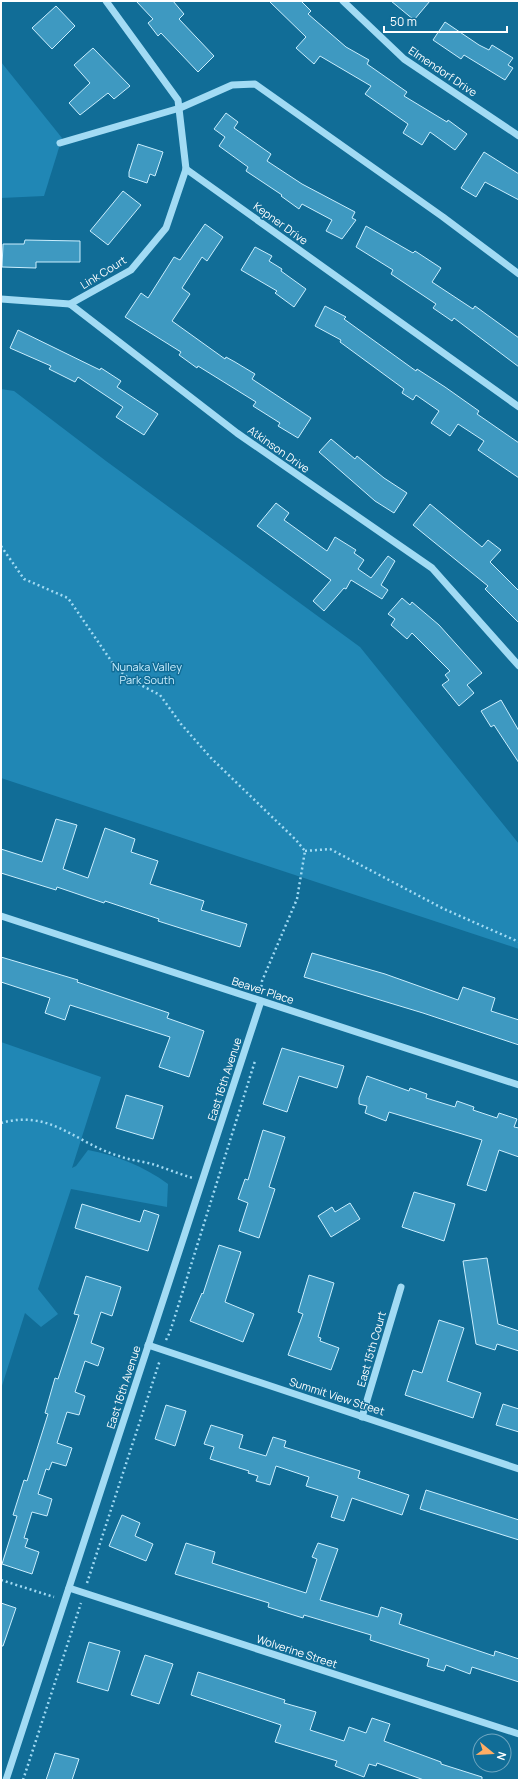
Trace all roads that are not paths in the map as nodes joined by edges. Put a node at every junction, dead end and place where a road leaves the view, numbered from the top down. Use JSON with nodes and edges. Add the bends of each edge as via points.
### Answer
{"nodes":[{"id":1,"x":106,"y":1,"type":"edge"},
{"id":2,"x":343,"y":1,"type":"edge"},
{"id":3,"x":180,"y":108,"type":"junction"},
{"id":4,"x":519,"y":136,"type":"edge"},
{"id":5,"x":60,"y":143,"type":"dead end"},
{"id":6,"x":186,"y":169,"type":"junction"},
{"id":7,"x":519,"y":274,"type":"edge"},
{"id":8,"x":1,"y":299,"type":"edge"},
{"id":9,"x":70,"y":304,"type":"junction"},
{"id":10,"x":519,"y":407,"type":"edge"},
{"id":11,"x":519,"y":666,"type":"edge"},
{"id":12,"x":1,"y":916,"type":"edge"},
{"id":13,"x":261,"y":1001,"type":"junction"},
{"id":14,"x":519,"y":1085,"type":"edge"},
{"id":15,"x":401,"y":1287,"type":"dead end"},
{"id":16,"x":148,"y":1344,"type":"junction"},
{"id":17,"x":362,"y":1417,"type":"junction"},
{"id":18,"x":519,"y":1468,"type":"edge"},
{"id":19,"x":69,"y":1588,"type":"junction"},
{"id":20,"x":519,"y":1734,"type":"edge"},
{"id":21,"x":6,"y":1780,"type":"edge"}],
"edges":[{"from":1,"to":3,"type":"street","via":[[178,100]]},
{"from":2,"to":4,"type":"street","name":"Elmendorf Drive","via":[[404,59]]},
{"from":3,"to":5,"type":"street"},
{"from":3,"to":6,"type":"street"},
{"from":3,"to":7,"type":"street","via":[[232,85],[255,84],[431,208]]},
{"from":6,"to":9,"type":"street","name":"Link Court","via":[[166,228],[131,270]]},
{"from":6,"to":10,"type":"street","name":"Kepner Drive"},
{"from":8,"to":9,"type":"street"},
{"from":9,"to":11,"type":"street","name":"Atkinson Drive","via":[[237,433],[432,568]]},
{"from":12,"to":13,"type":"street","name":"Beaver Place"},
{"from":13,"to":14,"type":"street","name":"Beaver Place"},
{"from":13,"to":16,"type":"street","name":"East 16th Avenue"},
{"from":15,"to":17,"type":"street","name":"East 15th Court"},
{"from":16,"to":17,"type":"street","name":"Summit View Street"},
{"from":16,"to":19,"type":"street","name":"East 16th Avenue"},
{"from":17,"to":18,"type":"street","name":"Summit View Street"},
{"from":19,"to":20,"type":"street","name":"Wolverine Street"},
{"from":19,"to":21,"type":"street","name":"East 16th Avenue"}]}
